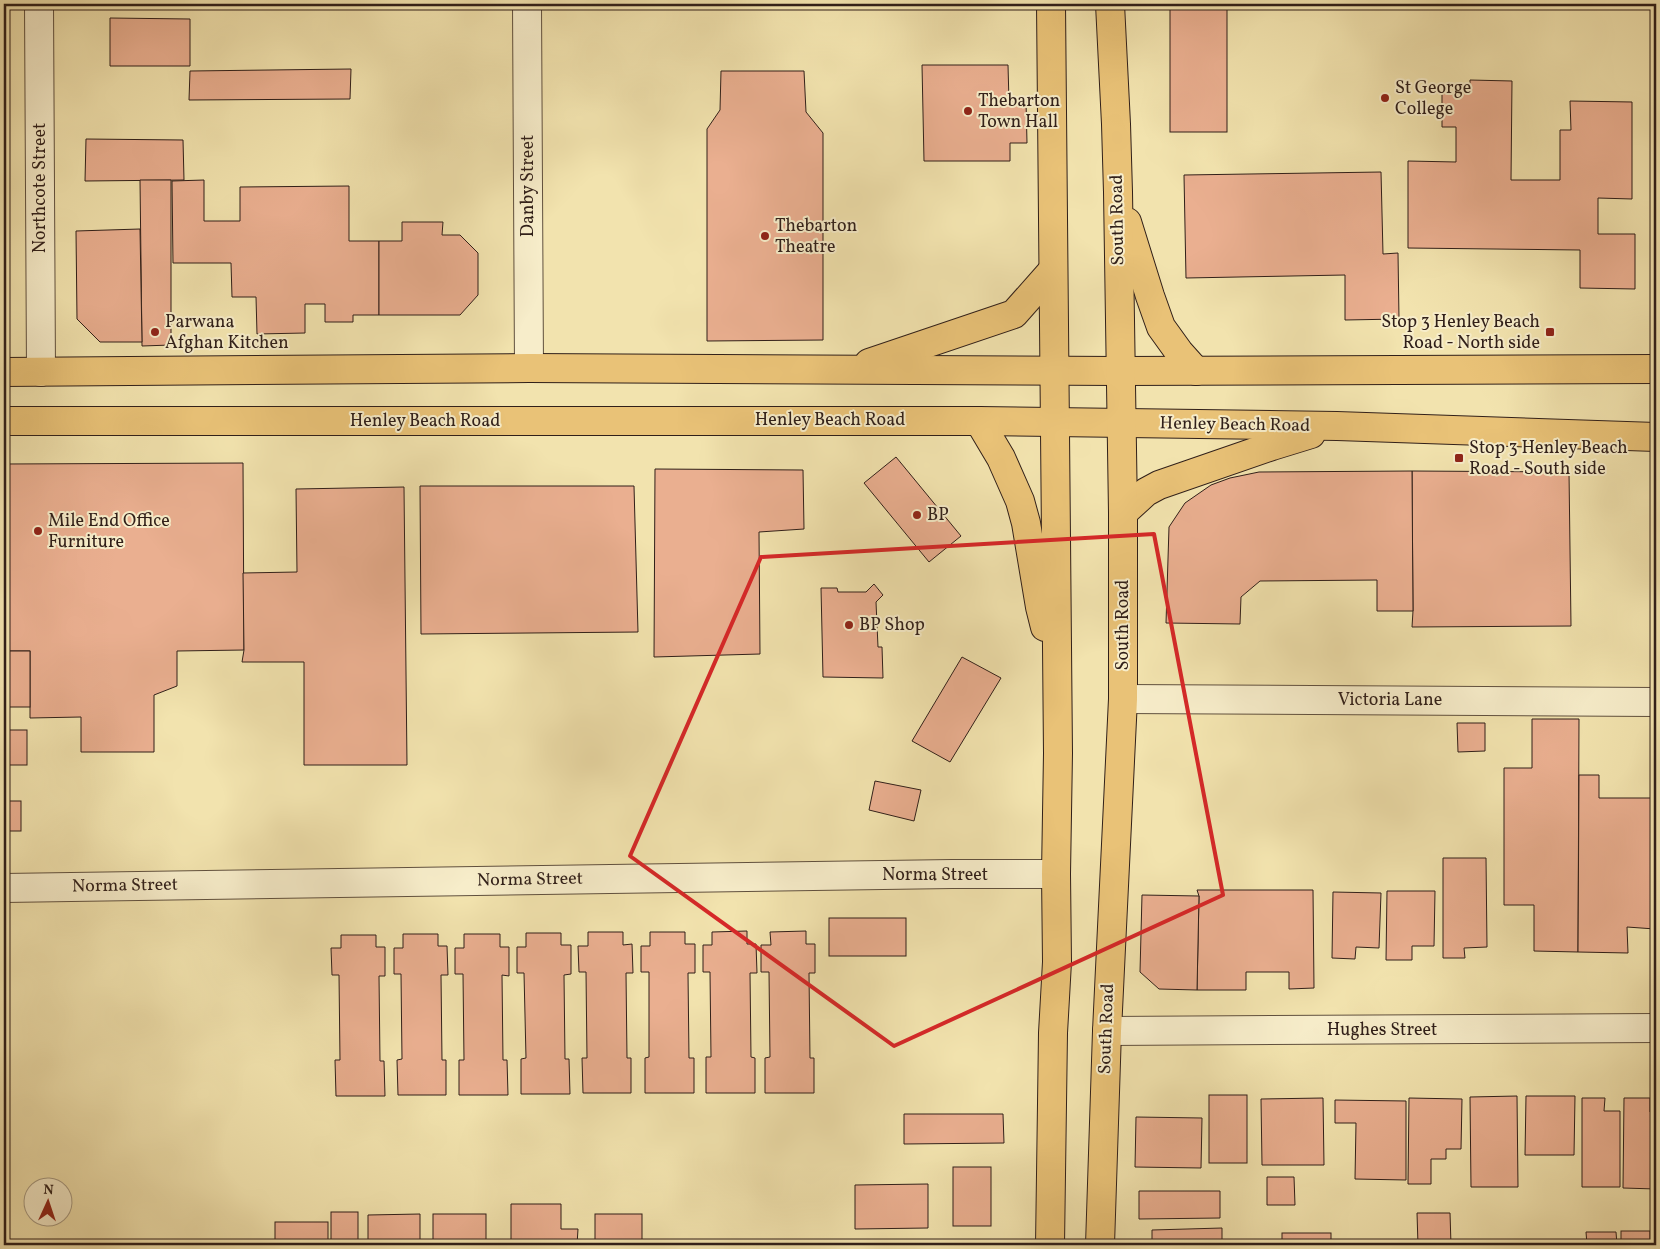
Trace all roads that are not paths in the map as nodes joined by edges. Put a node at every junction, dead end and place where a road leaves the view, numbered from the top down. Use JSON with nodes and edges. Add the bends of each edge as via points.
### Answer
{"nodes":[{"id":1,"x":39,"y":4,"type":"edge"},
{"id":2,"x":527,"y":4,"type":"edge"},
{"id":3,"x":1051,"y":4,"type":"edge"},
{"id":4,"x":1110,"y":4,"type":"edge"},
{"id":5,"x":1118,"y":192,"type":"junction"},
{"id":6,"x":1053,"y":270,"type":"junction"},
{"id":7,"x":529,"y":368,"type":"junction"},
{"id":8,"x":848,"y":369,"type":"junction"},
{"id":9,"x":1656,"y":369,"type":"edge"},
{"id":10,"x":1054,"y":370,"type":"junction"},
{"id":11,"x":1120,"y":371,"type":"junction"},
{"id":12,"x":1196,"y":371,"type":"junction"},
{"id":13,"x":4,"y":372,"type":"edge"},
{"id":14,"x":41,"y":372,"type":"junction"},
{"id":15,"x":4,"y":421,"type":"edge"},
{"id":16,"x":979,"y":421,"type":"junction"},
{"id":17,"x":1055,"y":422,"type":"junction"},
{"id":18,"x":1121,"y":423,"type":"junction"},
{"id":19,"x":1337,"y":426,"type":"junction"},
{"id":20,"x":1656,"y":437,"type":"edge"},
{"id":21,"x":1123,"y":513,"type":"junction"},
{"id":22,"x":1058,"y":674,"type":"junction"},
{"id":23,"x":1123,"y":699,"type":"junction"},
{"id":24,"x":1656,"y":702,"type":"edge"},
{"id":25,"x":1056,"y":874,"type":"junction"},
{"id":26,"x":4,"y":888,"type":"edge"},
{"id":27,"x":1656,"y":1028,"type":"edge"},
{"id":28,"x":1107,"y":1031,"type":"junction"},
{"id":29,"x":1050,"y":1245,"type":"edge"},
{"id":30,"x":1100,"y":1245,"type":"edge"}],
"edges":[{"from":1,"to":14,"type":"street","name":"Northcote Street"},
{"from":2,"to":7,"type":"street","name":"Danby Street"},
{"from":3,"to":6,"type":"main road"},
{"from":4,"to":5,"type":"main road","name":"South Road"},
{"from":5,"to":11,"type":"main road","name":"South Road"},
{"from":5,"to":12,"type":"main road","via":[[1161,327]]},
{"from":6,"to":8,"type":"main road","via":[[1014,314]]},
{"from":6,"to":10,"type":"main road"},
{"from":7,"to":8,"type":"main road"},
{"from":7,"to":14,"type":"main road"},
{"from":8,"to":10,"type":"main road"},
{"from":9,"to":12,"type":"main road"},
{"from":10,"to":11,"type":"main road"},
{"from":10,"to":17,"type":"main road"},
{"from":11,"to":12,"type":"main road"},
{"from":11,"to":18,"type":"main road","name":"South Road"},
{"from":13,"to":14,"type":"main road"},
{"from":15,"to":16,"type":"main road","name":"Henley Beach Road"},
{"from":16,"to":17,"type":"main road","name":"Henley Beach Road"},
{"from":16,"to":22,"type":"main road","via":[[1001,458],[1020,501],[1040,607]]},
{"from":17,"to":18,"type":"main road","name":"Henley Beach Road"},
{"from":17,"to":22,"type":"main road"},
{"from":18,"to":19,"type":"main road","name":"Henley Beach Road"},
{"from":18,"to":21,"type":"main road","name":"South Road"},
{"from":19,"to":20,"type":"main road","name":"Henley Beach Road"},
{"from":19,"to":21,"type":"main road","via":[[1159,485]]},
{"from":21,"to":23,"type":"main road","name":"South Road"},
{"from":22,"to":25,"type":"main road"},
{"from":23,"to":24,"type":"street","name":"Victoria Lane"},
{"from":23,"to":28,"type":"main road","name":"South Road"},
{"from":25,"to":26,"type":"street","name":"Norma Street"},
{"from":25,"to":29,"type":"main road"},
{"from":27,"to":28,"type":"street","name":"Hughes Street"},
{"from":28,"to":30,"type":"main road","name":"South Road"}]}
